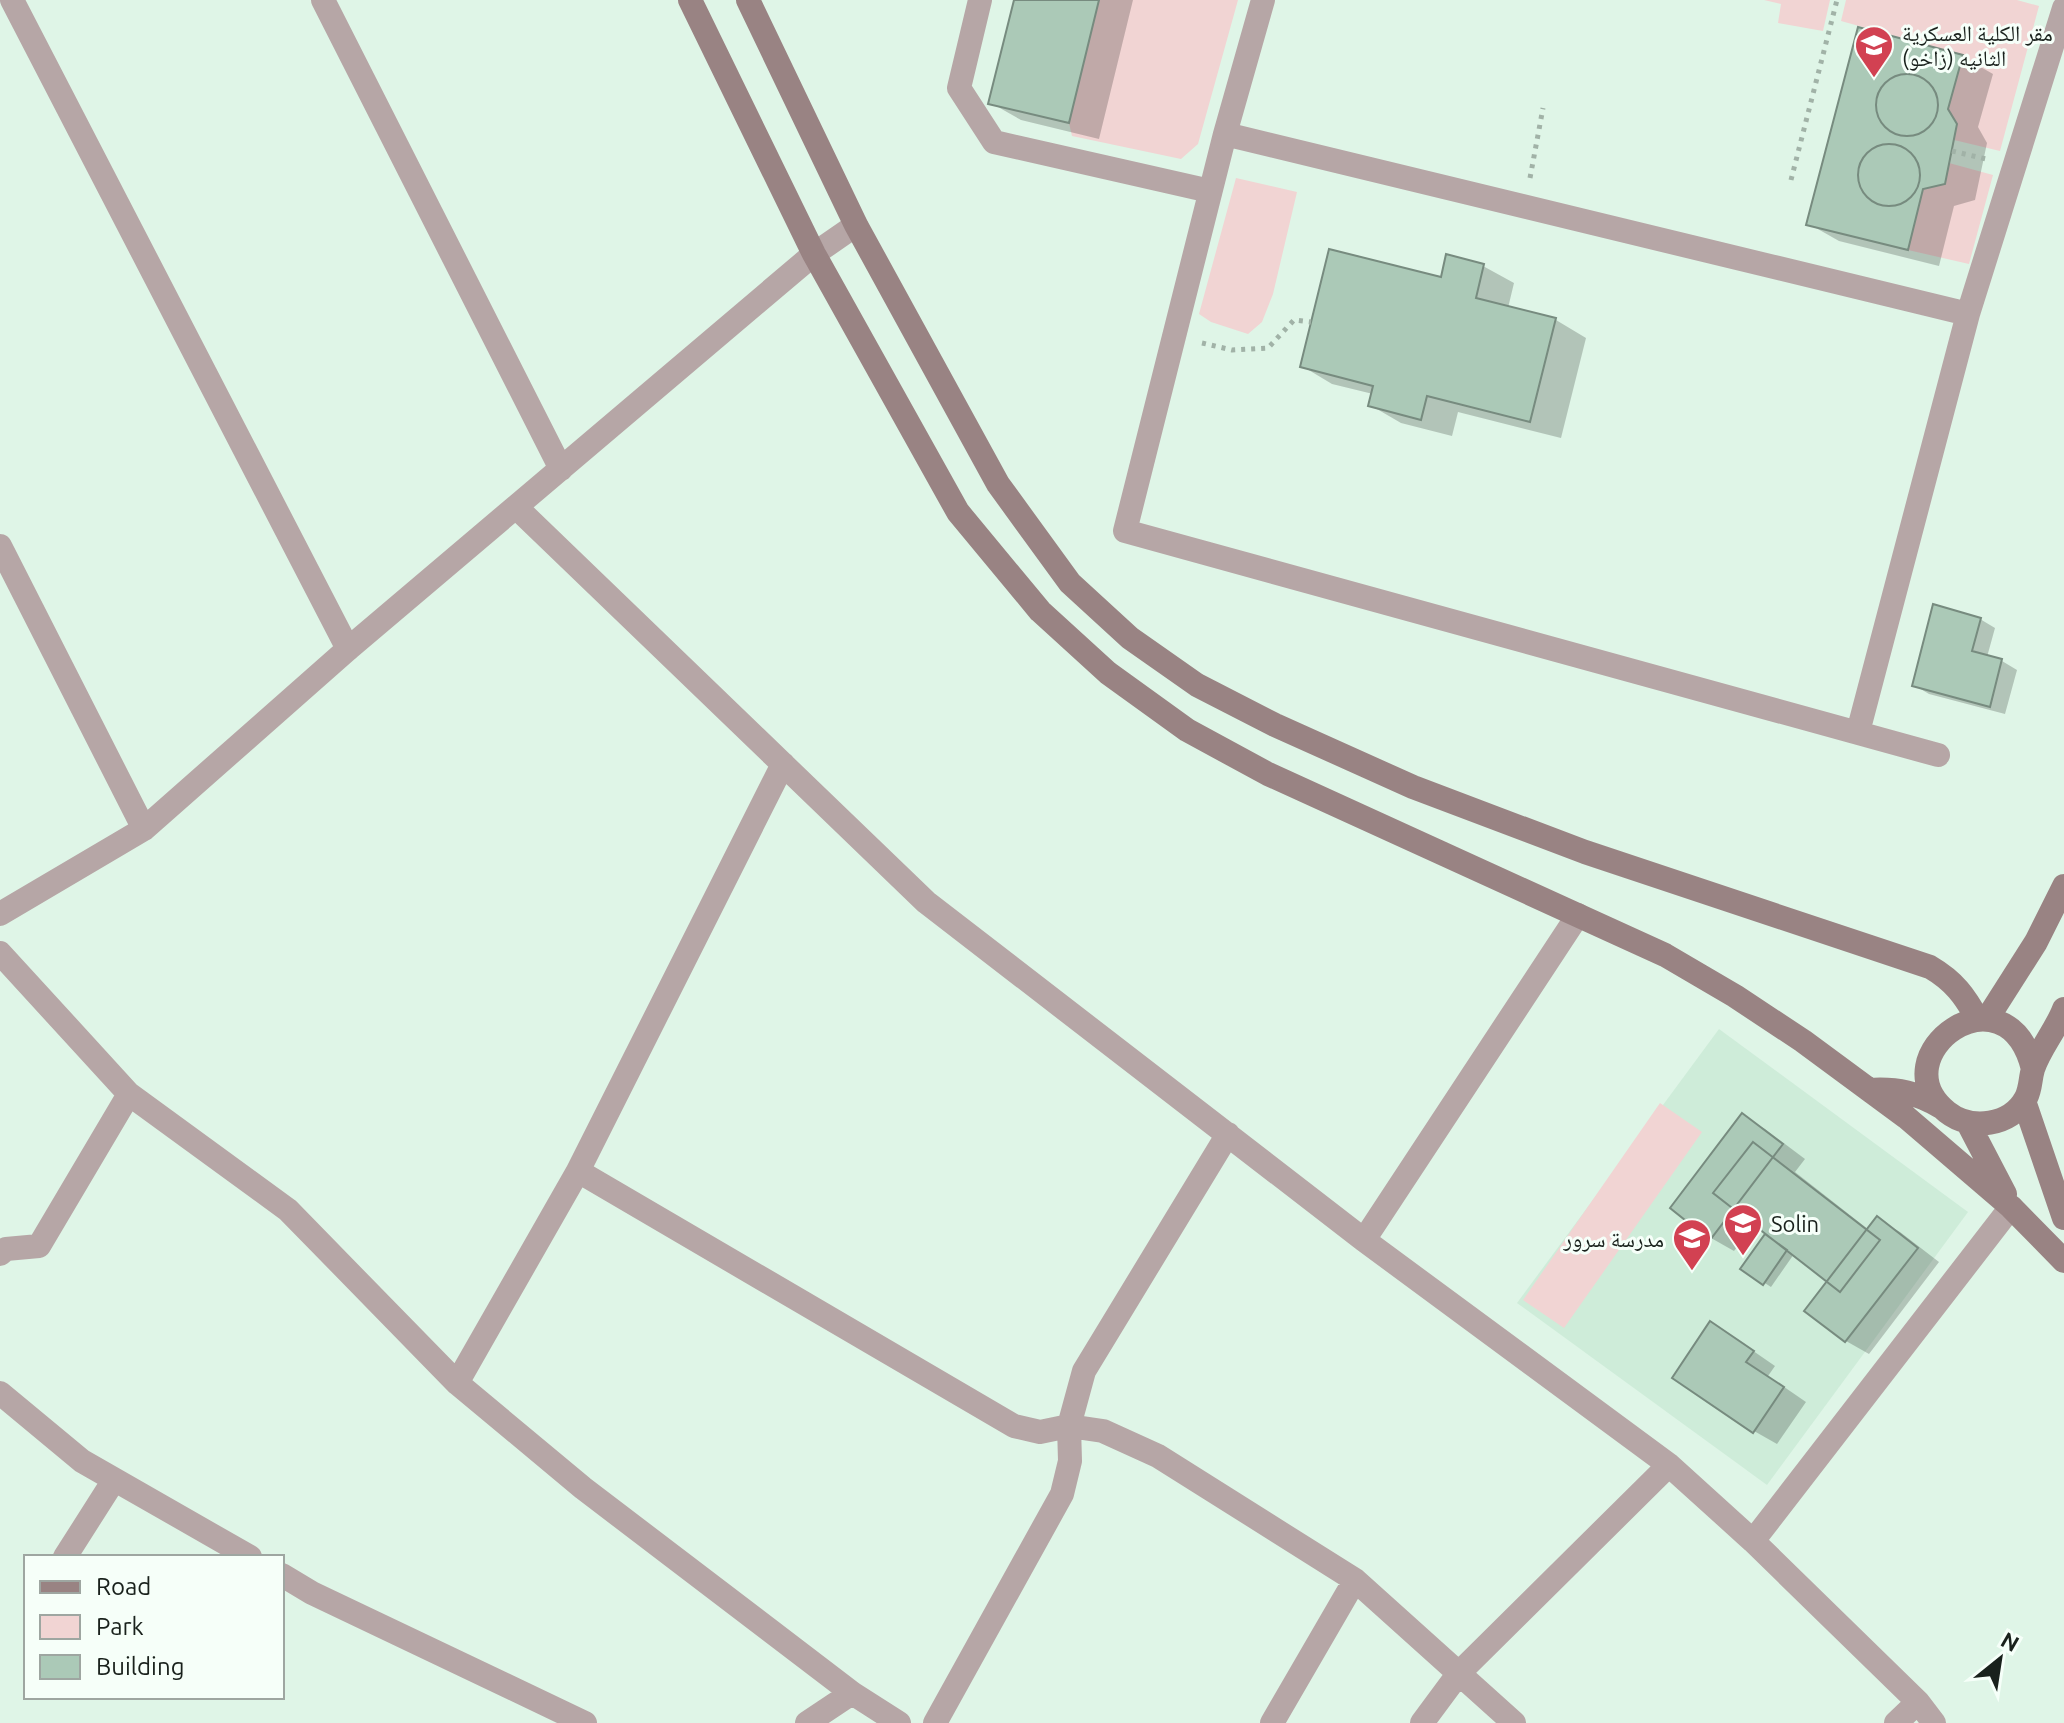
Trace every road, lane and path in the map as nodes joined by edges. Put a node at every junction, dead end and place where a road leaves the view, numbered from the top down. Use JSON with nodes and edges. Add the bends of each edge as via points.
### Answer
{"nodes":[{"id":1,"x":12,"y":0,"type":"edge"},
{"id":2,"x":323,"y":0,"type":"edge"},
{"id":3,"x":690,"y":0,"type":"edge"},
{"id":4,"x":748,"y":0,"type":"edge"},
{"id":5,"x":980,"y":0,"type":"edge"},
{"id":6,"x":1263,"y":0,"type":"edge"},
{"id":7,"x":1837,"y":0,"type":"edge"},
{"id":8,"x":2064,"y":8,"type":"edge"},
{"id":9,"x":1543,"y":108,"type":"dead end"},
{"id":10,"x":1225,"y":134,"type":"junction"},
{"id":11,"x":1791,"y":180,"type":"dead end"},
{"id":12,"x":1210,"y":191,"type":"junction"},
{"id":13,"x":1524,"y":206,"type":"junction"},
{"id":14,"x":856,"y":225,"type":"junction"},
{"id":15,"x":814,"y":254,"type":"junction"},
{"id":16,"x":1968,"y":314,"type":"junction"},
{"id":17,"x":1311,"y":322,"type":"dead end"},
{"id":18,"x":1173,"y":337,"type":"junction"},
{"id":19,"x":561,"y":469,"type":"junction"},
{"id":20,"x":516,"y":507,"type":"junction"},
{"id":21,"x":0,"y":546,"type":"edge"},
{"id":22,"x":348,"y":649,"type":"junction"},
{"id":23,"x":1858,"y":732,"type":"junction"},
{"id":24,"x":1938,"y":755,"type":"dead end"},
{"id":25,"x":783,"y":764,"type":"junction"},
{"id":26,"x":144,"y":829,"type":"junction"},
{"id":27,"x":2064,"y":886,"type":"edge"},
{"id":28,"x":0,"y":914,"type":"edge"},
{"id":29,"x":1578,"y":915,"type":"junction"},
{"id":30,"x":0,"y":953,"type":"edge"},
{"id":31,"x":2064,"y":1009,"type":"edge"},
{"id":32,"x":1983,"y":1019,"type":"junction"},
{"id":33,"x":2033,"y":1069,"type":"junction"},
{"id":34,"x":1869,"y":1090,"type":"junction"},
{"id":35,"x":129,"y":1094,"type":"junction"},
{"id":36,"x":2024,"y":1101,"type":"junction"},
{"id":37,"x":1941,"y":1107,"type":"junction"},
{"id":38,"x":1968,"y":1123,"type":"junction"},
{"id":39,"x":1228,"y":1134,"type":"junction"},
{"id":40,"x":578,"y":1171,"type":"junction"},
{"id":41,"x":2011,"y":1207,"type":"junction"},
{"id":42,"x":2064,"y":1218,"type":"edge"},
{"id":43,"x":1364,"y":1240,"type":"junction"},
{"id":44,"x":0,"y":1254,"type":"edge"},
{"id":45,"x":2064,"y":1261,"type":"edge"},
{"id":46,"x":457,"y":1383,"type":"junction"},
{"id":47,"x":0,"y":1393,"type":"edge"},
{"id":48,"x":1069,"y":1426,"type":"junction"},
{"id":49,"x":1669,"y":1465,"type":"junction"},
{"id":50,"x":114,"y":1480,"type":"junction"},
{"id":51,"x":1753,"y":1541,"type":"junction"},
{"id":52,"x":66,"y":1555,"type":"edge"},
{"id":53,"x":246,"y":1555,"type":"edge"},
{"id":54,"x":284,"y":1576,"type":"edge"},
{"id":55,"x":1355,"y":1580,"type":"junction"},
{"id":56,"x":1459,"y":1673,"type":"junction"},
{"id":57,"x":852,"y":1693,"type":"junction"},
{"id":58,"x":1918,"y":1702,"type":"junction"},
{"id":59,"x":585,"y":1723,"type":"edge"},
{"id":60,"x":807,"y":1723,"type":"edge"},
{"id":61,"x":899,"y":1723,"type":"edge"},
{"id":62,"x":935,"y":1723,"type":"edge"},
{"id":63,"x":1272,"y":1723,"type":"edge"},
{"id":64,"x":1422,"y":1723,"type":"edge"},
{"id":65,"x":1514,"y":1723,"type":"edge"},
{"id":66,"x":1896,"y":1723,"type":"edge"},
{"id":67,"x":1934,"y":1723,"type":"edge"}],
"edges":[{"from":1,"to":22,"type":"street"},
{"from":2,"to":19,"type":"street"},
{"from":3,"to":15,"type":"main road"},
{"from":4,"to":14,"type":"main road"},
{"from":5,"to":12,"type":"street","via":[[959,88],[994,142]]},
{"from":6,"to":10,"type":"street"},
{"from":7,"to":11,"type":"path"},
{"from":8,"to":16,"type":"street"},
{"from":9,"to":13,"type":"path"},
{"from":10,"to":12,"type":"street"},
{"from":10,"to":13,"type":"street"},
{"from":12,"to":18,"type":"street"},
{"from":13,"to":16,"type":"street"},
{"from":14,"to":15,"type":"street"},
{"from":14,"to":32,"type":"main road","via":[[998,484],[1070,583],[1130,638],[1197,685],[1413,787],[1585,852],[1930,967],[1949,978]]},
{"from":15,"to":19,"type":"street"},
{"from":15,"to":29,"type":"main road","via":[[958,512],[1040,611],[1108,673],[1187,730],[1268,774]]},
{"from":16,"to":23,"type":"street"},
{"from":17,"to":18,"type":"path","via":[[1294,320],[1268,348],[1232,350]]},
{"from":18,"to":23,"type":"street","via":[[1125,531]]},
{"from":19,"to":20,"type":"street"},
{"from":20,"to":22,"type":"street"},
{"from":20,"to":25,"type":"street"},
{"from":21,"to":26,"type":"street"},
{"from":22,"to":26,"type":"street"},
{"from":23,"to":24,"type":"street"},
{"from":25,"to":39,"type":"street","via":[[926,902]]},
{"from":25,"to":40,"type":"street"},
{"from":26,"to":28,"type":"street"},
{"from":27,"to":32,"type":"main road","via":[[2036,942]]},
{"from":29,"to":34,"type":"main road","via":[[1724,989]]},
{"from":29,"to":43,"type":"street"},
{"from":30,"to":35,"type":"street"},
{"from":31,"to":33,"type":"main road"},
{"from":32,"to":33,"type":"main road","via":[[2019,1038]]},
{"from":32,"to":37,"type":"main road","via":[[1950,1029],[1932,1051],[1928,1081]]},
{"from":33,"to":36,"type":"main road"},
{"from":34,"to":37,"type":"main road","via":[[1907,1091]]},
{"from":34,"to":41,"type":"main road"},
{"from":35,"to":44,"type":"street","via":[[39,1246]]},
{"from":35,"to":46,"type":"street","via":[[288,1210]]},
{"from":36,"to":38,"type":"main road","via":[[2009,1116],[1990,1124]]},
{"from":36,"to":42,"type":"main road"},
{"from":37,"to":38,"type":"main road"},
{"from":38,"to":41,"type":"main road"},
{"from":39,"to":43,"type":"street"},
{"from":39,"to":48,"type":"street","via":[[1084,1371]]},
{"from":40,"to":46,"type":"street"},
{"from":40,"to":48,"type":"street","via":[[1014,1426],[1040,1432]]},
{"from":41,"to":45,"type":"main road"},
{"from":41,"to":51,"type":"street"},
{"from":43,"to":49,"type":"street"},
{"from":46,"to":57,"type":"street","via":[[583,1488]]},
{"from":47,"to":50,"type":"street","via":[[82,1461]]},
{"from":48,"to":55,"type":"street","via":[[1103,1431],[1158,1456]]},
{"from":48,"to":62,"type":"street","via":[[1070,1461],[1062,1494]]},
{"from":49,"to":51,"type":"street"},
{"from":49,"to":56,"type":"street"},
{"from":50,"to":52,"type":"street"},
{"from":50,"to":53,"type":"street"},
{"from":51,"to":58,"type":"street"},
{"from":54,"to":59,"type":"street"},
{"from":55,"to":56,"type":"street"},
{"from":55,"to":63,"type":"street"},
{"from":56,"to":64,"type":"street"},
{"from":56,"to":65,"type":"street"},
{"from":57,"to":60,"type":"street"},
{"from":57,"to":61,"type":"street"},
{"from":58,"to":66,"type":"street"},
{"from":58,"to":67,"type":"street"}]}
